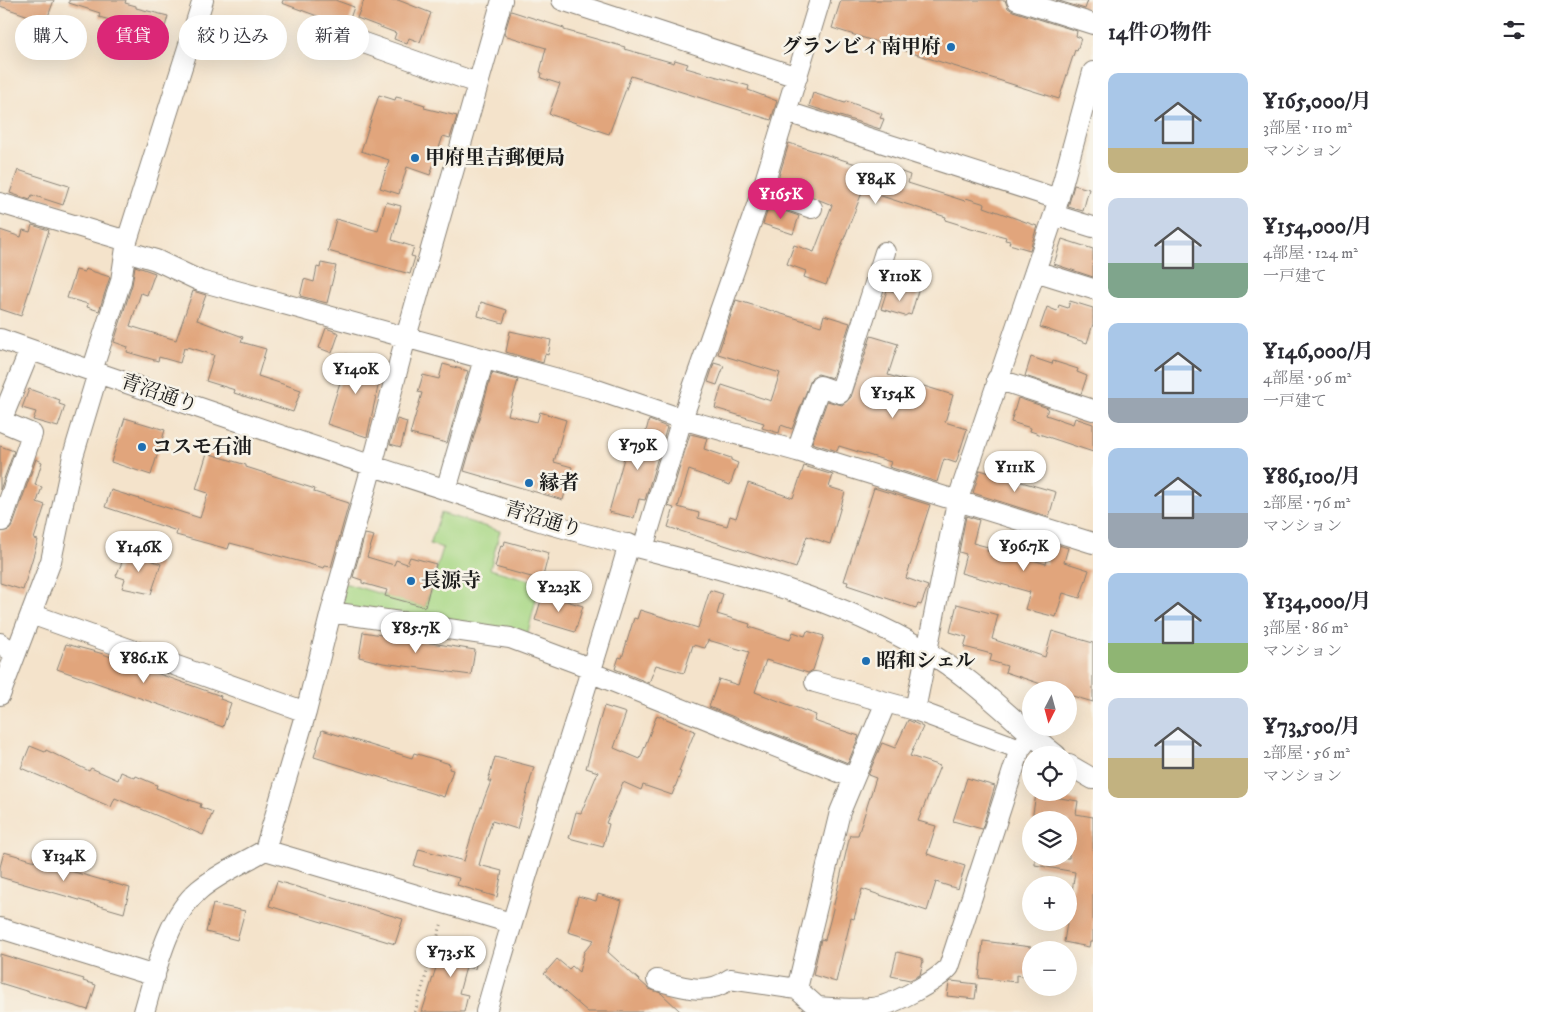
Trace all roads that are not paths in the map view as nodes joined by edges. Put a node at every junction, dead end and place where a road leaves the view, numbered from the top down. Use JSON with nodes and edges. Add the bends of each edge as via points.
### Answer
{"nodes":[{"id":1,"x":203,"y":0,"type":"edge"},
{"id":2,"x":502,"y":0,"type":"edge"},
{"id":3,"x":562,"y":0,"type":"edge"},
{"id":4,"x":820,"y":0,"type":"edge"},
{"id":5,"x":1016,"y":0,"type":"edge"},
{"id":6,"x":1093,"y":24,"type":"edge"},
{"id":7,"x":369,"y":45,"type":"edge"},
{"id":8,"x":1093,"y":72,"type":"edge"},
{"id":9,"x":797,"y":77,"type":"junction"},
{"id":10,"x":477,"y":83,"type":"junction"},
{"id":11,"x":786,"y":112,"type":"junction"},
{"id":12,"x":762,"y":190,"type":"junction"},
{"id":13,"x":0,"y":203,"type":"edge"},
{"id":14,"x":1056,"y":207,"type":"junction"},
{"id":15,"x":812,"y":208,"type":"dead end"},
{"id":16,"x":1093,"y":227,"type":"edge"},
{"id":17,"x":126,"y":246,"type":"junction"},
{"id":18,"x":885,"y":252,"type":"dead end"},
{"id":19,"x":1035,"y":271,"type":"junction"},
{"id":20,"x":1093,"y":289,"type":"edge"},
{"id":21,"x":406,"y":337,"type":"junction"},
{"id":22,"x":0,"y":339,"type":"edge"},
{"id":23,"x":30,"y":350,"type":"junction"},
{"id":24,"x":484,"y":358,"type":"junction"},
{"id":25,"x":95,"y":372,"type":"junction"},
{"id":26,"x":997,"y":378,"type":"junction"},
{"id":27,"x":5,"y":397,"type":"edge"},
{"id":28,"x":1093,"y":410,"type":"edge"},
{"id":29,"x":682,"y":419,"type":"junction"},
{"id":30,"x":797,"y":451,"type":"junction"},
{"id":31,"x":372,"y":466,"type":"junction"},
{"id":32,"x":446,"y":490,"type":"junction"},
{"id":33,"x":957,"y":502,"type":"junction"},
{"id":34,"x":2,"y":521,"type":"dead end"},
{"id":35,"x":1093,"y":543,"type":"edge"},
{"id":36,"x":636,"y":546,"type":"junction"},
{"id":37,"x":331,"y":612,"type":"junction"},
{"id":38,"x":31,"y":614,"type":"junction"},
{"id":39,"x":8,"y":649,"type":"edge"},
{"id":40,"x":926,"y":651,"type":"junction"},
{"id":41,"x":592,"y":671,"type":"junction"},
{"id":42,"x":814,"y":682,"type":"dead end"},
{"id":43,"x":0,"y":695,"type":"edge"},
{"id":44,"x":886,"y":702,"type":"junction"},
{"id":45,"x":915,"y":710,"type":"junction"},
{"id":46,"x":306,"y":712,"type":"junction"},
{"id":47,"x":1025,"y":742,"type":"junction"},
{"id":48,"x":1035,"y":746,"type":"edge"},
{"id":49,"x":1077,"y":770,"type":"edge"},
{"id":50,"x":854,"y":778,"type":"junction"},
{"id":51,"x":1093,"y":779,"type":"edge"},
{"id":52,"x":265,"y":850,"type":"junction"},
{"id":53,"x":511,"y":923,"type":"junction"},
{"id":54,"x":0,"y":928,"type":"edge"},
{"id":55,"x":155,"y":976,"type":"junction"},
{"id":56,"x":657,"y":980,"type":"dead end"},
{"id":57,"x":797,"y":989,"type":"junction"},
{"id":58,"x":896,"y":1006,"type":"edge"},
{"id":59,"x":816,"y":1010,"type":"edge"},
{"id":60,"x":144,"y":1012,"type":"edge"},
{"id":61,"x":486,"y":1012,"type":"edge"}],
"edges":[{"from":1,"to":17,"type":"street"},
{"from":2,"to":10,"type":"street"},
{"from":3,"to":9,"type":"street"},
{"from":4,"to":9,"type":"street"},
{"from":5,"to":6,"type":"street"},
{"from":7,"to":10,"type":"street"},
{"from":8,"to":14,"type":"street"},
{"from":9,"to":11,"type":"street"},
{"from":10,"to":21,"type":"street"},
{"from":11,"to":12,"type":"street"},
{"from":11,"to":14,"type":"street"},
{"from":12,"to":15,"type":"street"},
{"from":12,"to":29,"type":"street"},
{"from":13,"to":17,"type":"street"},
{"from":14,"to":16,"type":"street"},
{"from":14,"to":19,"type":"street"},
{"from":17,"to":21,"type":"street","via":[[200,281]]},
{"from":17,"to":25,"type":"street","via":[[121,281]]},
{"from":18,"to":30,"type":"street","via":[[840,393],[820,386]]},
{"from":19,"to":20,"type":"street"},
{"from":19,"to":26,"type":"street"},
{"from":21,"to":24,"type":"street"},
{"from":21,"to":31,"type":"street"},
{"from":22,"to":23,"type":"street","name":"青沼通り"},
{"from":23,"to":25,"type":"street","name":"青沼通り"},
{"from":23,"to":27,"type":"street"},
{"from":24,"to":29,"type":"street","via":[[591,388]]},
{"from":24,"to":32,"type":"street"},
{"from":25,"to":31,"type":"street","name":"青沼通り"},
{"from":25,"to":38,"type":"street","via":[[51,561]]},
{"from":26,"to":28,"type":"street"},
{"from":26,"to":33,"type":"street"},
{"from":27,"to":34,"type":"street","via":[[1,422],[32,434]]},
{"from":29,"to":30,"type":"street"},
{"from":29,"to":36,"type":"street"},
{"from":30,"to":33,"type":"street"},
{"from":31,"to":32,"type":"street","name":"青沼通り"},
{"from":31,"to":37,"type":"street"},
{"from":32,"to":36,"type":"street","name":"青沼通り","via":[[556,526]]},
{"from":33,"to":35,"type":"street"},
{"from":33,"to":40,"type":"street"},
{"from":36,"to":40,"type":"street","name":"青沼通り","via":[[818,600],[858,615]]},
{"from":36,"to":41,"type":"street"},
{"from":37,"to":41,"type":"street","via":[[510,638]]},
{"from":37,"to":46,"type":"street"},
{"from":38,"to":39,"type":"street"},
{"from":38,"to":46,"type":"street"},
{"from":39,"to":43,"type":"street"},
{"from":40,"to":45,"type":"street"},
{"from":40,"to":47,"type":"street","name":"青沼通り","via":[[959,672]]},
{"from":41,"to":50,"type":"street"},
{"from":41,"to":53,"type":"street"},
{"from":42,"to":44,"type":"street"},
{"from":44,"to":45,"type":"street"},
{"from":44,"to":50,"type":"street"},
{"from":45,"to":47,"type":"street"},
{"from":46,"to":52,"type":"street"},
{"from":47,"to":48,"type":"street","name":"青沼通り"},
{"from":47,"to":58,"type":"street","via":[[952,961],[938,977]]},
{"from":49,"to":51,"type":"street"},
{"from":50,"to":57,"type":"street","via":[[840,812]]},
{"from":52,"to":53,"type":"street"},
{"from":52,"to":55,"type":"street","via":[[212,881],[187,902],[171,930]]},
{"from":53,"to":61,"type":"street"},
{"from":54,"to":55,"type":"street"},
{"from":55,"to":60,"type":"street"},
{"from":56,"to":57,"type":"street","via":[[688,989],[719,987],[730,979]]},
{"from":57,"to":59,"type":"street"},
{"from":58,"to":59,"type":"street"}]}
